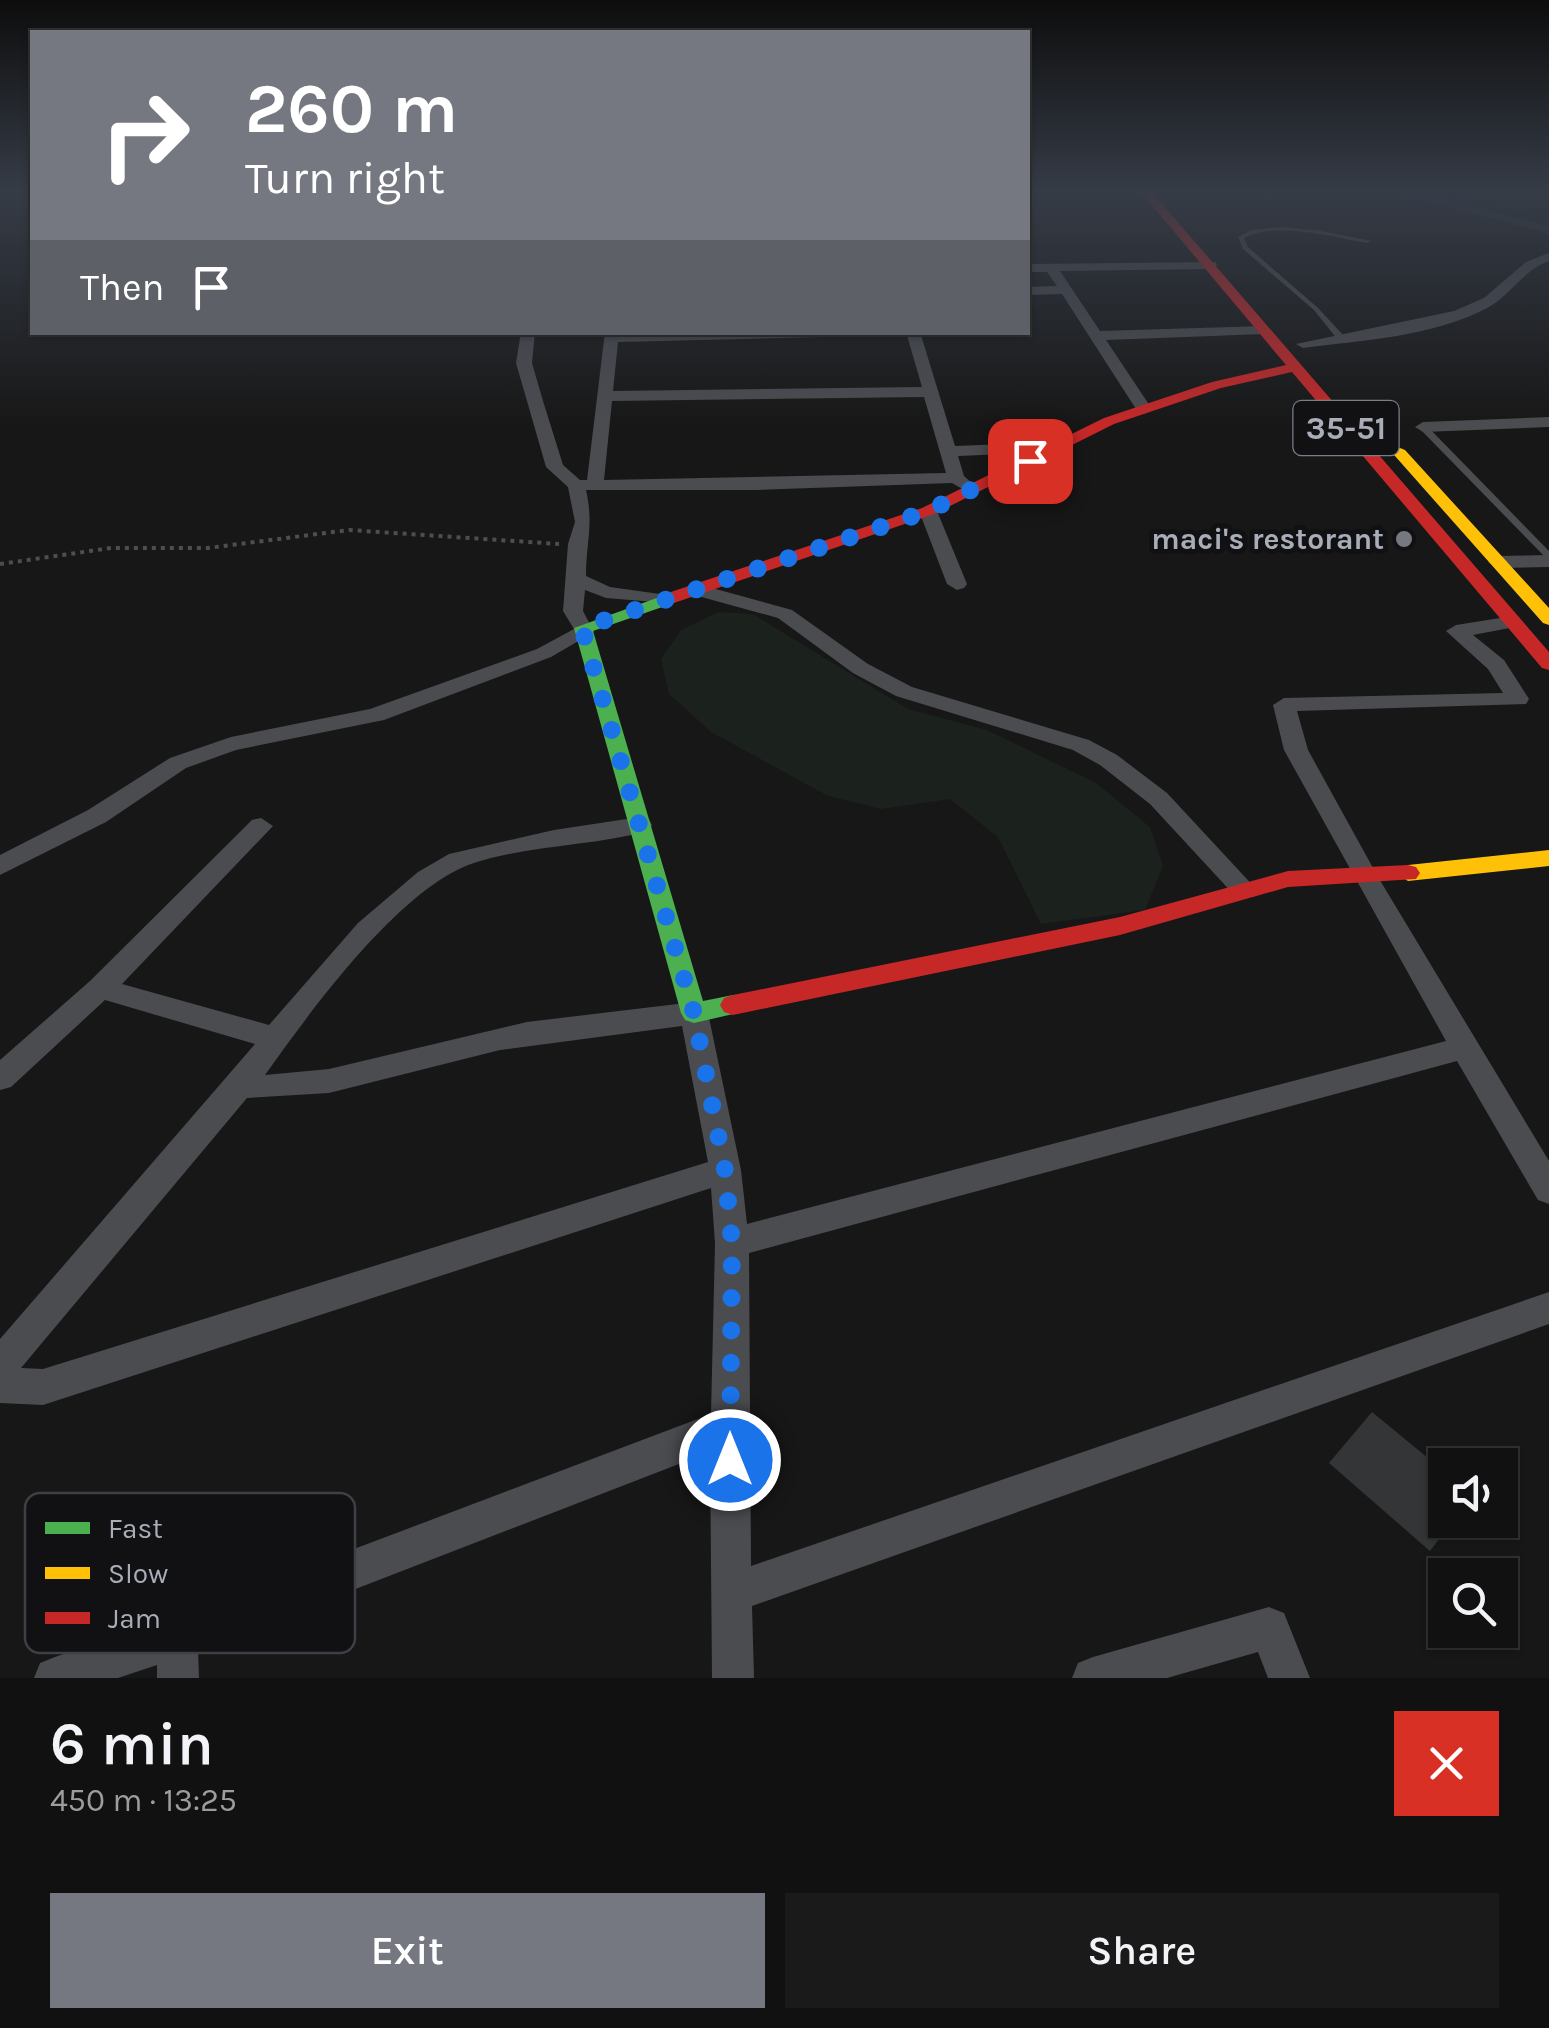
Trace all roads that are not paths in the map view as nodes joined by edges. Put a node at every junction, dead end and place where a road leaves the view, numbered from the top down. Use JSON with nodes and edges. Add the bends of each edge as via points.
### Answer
{"nodes":[{"id":1,"x":1043,"y":269,"type":"edge"},
{"id":2,"x":1215,"y":269,"type":"edge"},
{"id":3,"x":1236,"y":269,"type":"edge"},
{"id":4,"x":1270,"y":269,"type":"edge"},
{"id":5,"x":1526,"y":269,"type":"edge"},
{"id":6,"x":1064,"y":290,"type":"junction"},
{"id":7,"x":1030,"y":291,"type":"edge"},
{"id":8,"x":1264,"y":330,"type":"junction"},
{"id":9,"x":528,"y":335,"type":"edge"},
{"id":10,"x":611,"y":335,"type":"edge"},
{"id":11,"x":914,"y":335,"type":"edge"},
{"id":12,"x":1094,"y":336,"type":"junction"},
{"id":13,"x":1341,"y":338,"type":"junction"},
{"id":14,"x":1303,"y":344,"type":"junction"},
{"id":15,"x":1294,"y":367,"type":"junction"},
{"id":16,"x":930,"y":392,"type":"junction"},
{"id":17,"x":602,"y":396,"type":"junction"},
{"id":18,"x":1144,"y":409,"type":"junction"},
{"id":19,"x":1549,"y":422,"type":"edge"},
{"id":20,"x":1423,"y":426,"type":"joint"},
{"id":21,"x":1059,"y":447,"type":"junction"},
{"id":22,"x":948,"y":451,"type":"junction"},
{"id":23,"x":964,"y":484,"type":"junction"},
{"id":24,"x":586,"y":485,"type":"junction"},
{"id":25,"x":928,"y":511,"type":"junction"},
{"id":26,"x":1549,"y":558,"type":"edge"},
{"id":27,"x":1498,"y":562,"type":"junction"},
{"id":28,"x":576,"y":579,"type":"junction"},
{"id":29,"x":957,"y":584,"type":"dead end"},
{"id":30,"x":694,"y":589,"type":"junction"},
{"id":31,"x":660,"y":600,"type":"junction"},
{"id":32,"x":1549,"y":618,"type":"edge"},
{"id":33,"x":1513,"y":622,"type":"junction"},
{"id":34,"x":583,"y":630,"type":"junction"},
{"id":35,"x":1549,"y":664,"type":"edge"},
{"id":36,"x":640,"y":825,"type":"junction"},
{"id":37,"x":261,"y":826,"type":"dead end"},
{"id":38,"x":1549,"y":858,"type":"edge"},
{"id":39,"x":0,"y":866,"type":"edge"},
{"id":40,"x":1365,"y":878,"type":"junction"},
{"id":41,"x":1245,"y":891,"type":"junction"},
{"id":42,"x":100,"y":988,"type":"junction"},
{"id":43,"x":694,"y":1013,"type":"junction"},
{"id":44,"x":275,"y":1038,"type":"junction"},
{"id":45,"x":1466,"y":1047,"type":"junction"},
{"id":46,"x":0,"y":1078,"type":"edge"},
{"id":47,"x":240,"y":1086,"type":"junction"},
{"id":48,"x":725,"y":1170,"type":"junction"},
{"id":49,"x":1549,"y":1190,"type":"edge"},
{"id":50,"x":732,"y":1243,"type":"junction"},
{"id":51,"x":1549,"y":1308,"type":"edge"},
{"id":52,"x":0,"y":1366,"type":"edge"},
{"id":53,"x":0,"y":1385,"type":"edge"},
{"id":54,"x":729,"y":1426,"type":"junction"},
{"id":55,"x":355,"y":1583,"type":"edge"},
{"id":56,"x":732,"y":1593,"type":"junction"},
{"id":57,"x":177,"y":1658,"type":"edge"},
{"id":58,"x":55,"y":1678,"type":"edge"},
{"id":59,"x":734,"y":1678,"type":"edge"},
{"id":60,"x":1093,"y":1678,"type":"edge"},
{"id":61,"x":1289,"y":1678,"type":"edge"}],
"edges":[{"from":1,"to":6,"type":"street"},
{"from":2,"to":8,"type":"main road","number":"35-51"},
{"from":3,"to":14,"type":"main road","number":"35-51"},
{"from":4,"to":13,"type":"lane"},
{"from":5,"to":13,"type":"street","via":[[1476,308]]},
{"from":6,"to":7,"type":"street"},
{"from":6,"to":12,"type":"street"},
{"from":8,"to":12,"type":"street"},
{"from":8,"to":15,"type":"main road","number":"35-51"},
{"from":9,"to":24,"type":"street","via":[[524,363],[555,467]]},
{"from":10,"to":17,"type":"street"},
{"from":11,"to":16,"type":"street"},
{"from":12,"to":18,"type":"street"},
{"from":13,"to":14,"type":"street"},
{"from":14,"to":27,"type":"main road","number":"35-51"},
{"from":15,"to":18,"type":"main road"},
{"from":15,"to":33,"type":"main road","number":"35-51"},
{"from":16,"to":17,"type":"street"},
{"from":16,"to":22,"type":"street"},
{"from":17,"to":24,"type":"street"},
{"from":18,"to":21,"type":"main road"},
{"from":19,"to":20,"type":"street"},
{"from":20,"to":26,"type":"lane"},
{"from":21,"to":22,"type":"street"},
{"from":21,"to":23,"type":"main road"},
{"from":22,"to":23,"type":"street"},
{"from":23,"to":24,"type":"street"},
{"from":23,"to":25,"type":"main road"},
{"from":24,"to":28,"type":"street"},
{"from":25,"to":29,"type":"street"},
{"from":25,"to":30,"type":"main road"},
{"from":26,"to":27,"type":"street"},
{"from":27,"to":32,"type":"main road","number":"35-51"},
{"from":28,"to":31,"type":"street","via":[[606,592]]},
{"from":28,"to":34,"type":"street","via":[[573,610]]},
{"from":30,"to":31,"type":"main road"},
{"from":30,"to":41,"type":"street","via":[[794,618],[842,658],[927,701],[1054,734],[1109,759],[1185,824]]},
{"from":31,"to":34,"type":"main road"},
{"from":33,"to":35,"type":"main road","number":"35-51"},
{"from":33,"to":40,"type":"street","via":[[1456,631],[1496,665],[1518,700],[1284,705],[1296,750]]},
{"from":34,"to":36,"type":"main road"},
{"from":34,"to":39,"type":"street","via":[[528,659],[376,715],[231,744],[178,764]]},
{"from":36,"to":43,"type":"main road"},
{"from":36,"to":44,"type":"street","via":[[460,858],[374,924]]},
{"from":37,"to":42,"type":"street"},
{"from":38,"to":40,"type":"main road"},
{"from":40,"to":41,"type":"main road","via":[[1288,879]]},
{"from":40,"to":45,"type":"street"},
{"from":41,"to":43,"type":"main road","via":[[1120,926]]},
{"from":42,"to":44,"type":"street"},
{"from":42,"to":46,"type":"street"},
{"from":43,"to":47,"type":"street","via":[[476,1043],[280,1090]]},
{"from":43,"to":48,"type":"street"},
{"from":44,"to":47,"type":"street"},
{"from":45,"to":49,"type":"street"},
{"from":45,"to":50,"type":"street"},
{"from":47,"to":52,"type":"street"},
{"from":48,"to":50,"type":"street"},
{"from":48,"to":53,"type":"street","via":[[43,1387]]},
{"from":50,"to":54,"type":"street"},
{"from":51,"to":56,"type":"street"},
{"from":54,"to":55,"type":"street"},
{"from":54,"to":56,"type":"street"},
{"from":56,"to":59,"type":"street"},
{"from":57,"to":58,"type":"street"},
{"from":60,"to":61,"type":"street","via":[[1270,1628]]}]}
